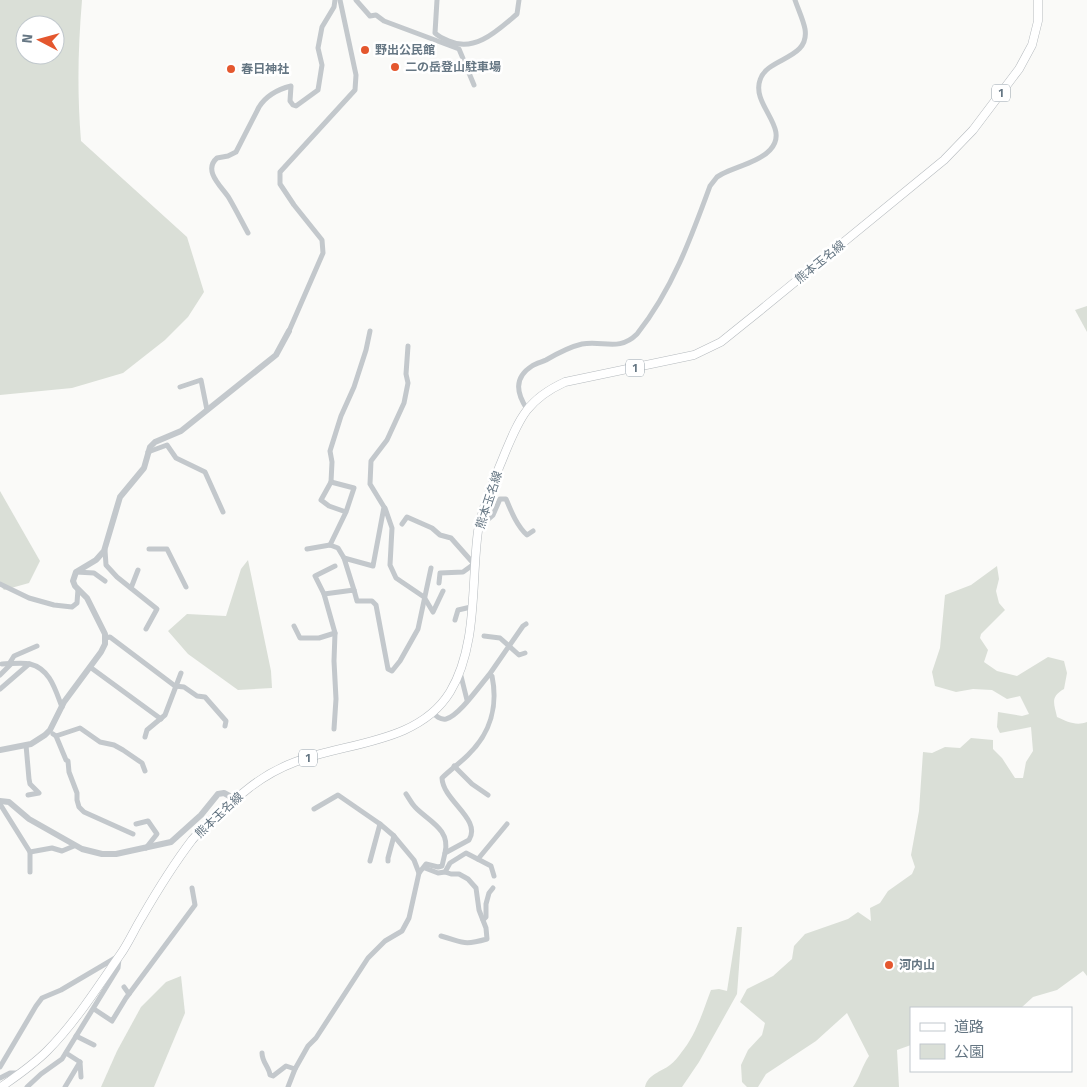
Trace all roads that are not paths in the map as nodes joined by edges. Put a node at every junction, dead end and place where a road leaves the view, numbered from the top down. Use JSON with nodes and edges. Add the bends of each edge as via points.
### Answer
{"nodes":[{"id":1,"x":335,"y":0,"type":"edge"},
{"id":2,"x":340,"y":0,"type":"edge"},
{"id":3,"x":356,"y":0,"type":"edge"},
{"id":4,"x":437,"y":0,"type":"edge"},
{"id":5,"x":519,"y":0,"type":"edge"},
{"id":6,"x":795,"y":0,"type":"edge"},
{"id":7,"x":1038,"y":0,"type":"edge"},
{"id":8,"x":474,"y":85,"type":"dead end"},
{"id":9,"x":248,"y":233,"type":"dead end"},
{"id":10,"x":289,"y":331,"type":"joint"},
{"id":11,"x":370,"y":331,"type":"dead end"},
{"id":12,"x":408,"y":346,"type":"dead end"},
{"id":13,"x":180,"y":387,"type":"dead end"},
{"id":14,"x":527,"y":409,"type":"junction"},
{"id":15,"x":206,"y":410,"type":"junction"},
{"id":16,"x":148,"y":452,"type":"junction"},
{"id":17,"x":331,"y":482,"type":"junction"},
{"id":18,"x":384,"y":507,"type":"junction"},
{"id":19,"x":223,"y":512,"type":"dead end"},
{"id":20,"x":346,"y":512,"type":"junction"},
{"id":21,"x":402,"y":524,"type":"dead end"},
{"id":22,"x":479,"y":527,"type":"junction"},
{"id":23,"x":533,"y":532,"type":"dead end"},
{"id":24,"x":330,"y":546,"type":"junction"},
{"id":25,"x":149,"y":549,"type":"dead end"},
{"id":26,"x":307,"y":549,"type":"dead end"},
{"id":27,"x":105,"y":550,"type":"junction"},
{"id":28,"x":344,"y":558,"type":"junction"},
{"id":29,"x":474,"y":564,"type":"junction"},
{"id":30,"x":335,"y":566,"type":"dead end"},
{"id":31,"x":431,"y":568,"type":"dead end"},
{"id":32,"x":138,"y":570,"type":"dead end"},
{"id":33,"x":76,"y":572,"type":"junction"},
{"id":34,"x":105,"y":581,"type":"dead end"},
{"id":35,"x":439,"y":583,"type":"dead end"},
{"id":36,"x":0,"y":584,"type":"edge"},
{"id":37,"x":186,"y":587,"type":"dead end"},
{"id":38,"x":131,"y":588,"type":"junction"},
{"id":39,"x":78,"y":589,"type":"junction"},
{"id":40,"x":354,"y":590,"type":"junction"},
{"id":41,"x":443,"y":591,"type":"dead end"},
{"id":42,"x":324,"y":594,"type":"junction"},
{"id":43,"x":424,"y":597,"type":"junction"},
{"id":44,"x":471,"y":607,"type":"junction"},
{"id":45,"x":455,"y":620,"type":"dead end"},
{"id":46,"x":526,"y":624,"type":"dead end"},
{"id":47,"x":294,"y":626,"type":"dead end"},
{"id":48,"x":146,"y":629,"type":"dead end"},
{"id":49,"x":335,"y":633,"type":"junction"},
{"id":50,"x":484,"y":636,"type":"dead end"},
{"id":51,"x":105,"y":638,"type":"junction"},
{"id":52,"x":37,"y":646,"type":"dead end"},
{"id":53,"x":508,"y":646,"type":"junction"},
{"id":54,"x":524,"y":653,"type":"dead end"},
{"id":55,"x":29,"y":663,"type":"junction"},
{"id":56,"x":2,"y":664,"type":"dead end"},
{"id":57,"x":10,"y":664,"type":"junction"},
{"id":58,"x":90,"y":667,"type":"junction"},
{"id":59,"x":460,"y":672,"type":"junction"},
{"id":60,"x":181,"y":673,"type":"dead end"},
{"id":61,"x":0,"y":674,"type":"edge"},
{"id":62,"x":489,"y":675,"type":"junction"},
{"id":63,"x":175,"y":686,"type":"junction"},
{"id":64,"x":0,"y":689,"type":"edge"},
{"id":65,"x":467,"y":700,"type":"junction"},
{"id":66,"x":62,"y":706,"type":"junction"},
{"id":67,"x":432,"y":712,"type":"junction"},
{"id":68,"x":161,"y":719,"type":"junction"},
{"id":69,"x":225,"y":726,"type":"dead end"},
{"id":70,"x":334,"y":729,"type":"dead end"},
{"id":71,"x":49,"y":731,"type":"junction"},
{"id":72,"x":56,"y":736,"type":"junction"},
{"id":73,"x":145,"y":737,"type":"dead end"},
{"id":74,"x":26,"y":745,"type":"junction"},
{"id":75,"x":0,"y":750,"type":"edge"},
{"id":76,"x":454,"y":766,"type":"junction"},
{"id":77,"x":145,"y":771,"type":"dead end"},
{"id":78,"x":406,"y":794,"type":"dead end"},
{"id":79,"x":28,"y":795,"type":"dead end"},
{"id":80,"x":488,"y":795,"type":"dead end"},
{"id":81,"x":235,"y":799,"type":"junction"},
{"id":82,"x":0,"y":802,"type":"edge"},
{"id":83,"x":314,"y":809,"type":"dead end"},
{"id":84,"x":136,"y":824,"type":"dead end"},
{"id":85,"x":380,"y":824,"type":"junction"},
{"id":86,"x":508,"y":824,"type":"dead end"},
{"id":87,"x":133,"y":834,"type":"dead end"},
{"id":88,"x":394,"y":836,"type":"junction"},
{"id":89,"x":74,"y":846,"type":"junction"},
{"id":90,"x":146,"y":848,"type":"junction"},
{"id":91,"x":30,"y":852,"type":"junction"},
{"id":92,"x":445,"y":853,"type":"junction"},
{"id":93,"x":478,"y":859,"type":"junction"},
{"id":94,"x":370,"y":861,"type":"dead end"},
{"id":95,"x":388,"y":861,"type":"dead end"},
{"id":96,"x":424,"y":868,"type":"junction"},
{"id":97,"x":30,"y":872,"type":"dead end"},
{"id":98,"x":445,"y":872,"type":"junction"},
{"id":99,"x":419,"y":873,"type":"junction"},
{"id":100,"x":494,"y":876,"type":"dead end"},
{"id":101,"x":192,"y":888,"type":"dead end"},
{"id":102,"x":492,"y":888,"type":"dead end"},
{"id":103,"x":483,"y":920,"type":"junction"},
{"id":104,"x":440,"y":936,"type":"dead end"},
{"id":105,"x":120,"y":956,"type":"junction"},
{"id":106,"x":124,"y":987,"type":"dead end"},
{"id":107,"x":129,"y":994,"type":"junction"},
{"id":108,"x":94,"y":1009,"type":"junction"},
{"id":109,"x":76,"y":1036,"type":"junction"},
{"id":110,"x":94,"y":1045,"type":"dead end"},
{"id":111,"x":66,"y":1053,"type":"junction"},
{"id":112,"x":262,"y":1053,"type":"dead end"},
{"id":113,"x":80,"y":1062,"type":"junction"},
{"id":114,"x":0,"y":1067,"type":"edge"},
{"id":115,"x":295,"y":1069,"type":"junction"},
{"id":116,"x":21,"y":1073,"type":"junction"},
{"id":117,"x":81,"y":1077,"type":"dead end"},
{"id":118,"x":0,"y":1078,"type":"edge"},
{"id":119,"x":1,"y":1087,"type":"edge"},
{"id":120,"x":27,"y":1087,"type":"edge"},
{"id":121,"x":65,"y":1087,"type":"edge"},
{"id":122,"x":288,"y":1087,"type":"edge"}],
"edges":[{"from":1,"to":9,"type":"street","via":[[322,28],[318,48],[322,65],[318,90],[296,106],[290,101],[291,86],[263,101],[236,152],[217,158],[212,164],[216,182],[229,198]]},
{"from":2,"to":10,"type":"street","via":[[356,75],[355,90],[280,172],[280,184],[322,240],[323,247]]},
{"from":3,"to":8,"type":"street","via":[[370,16],[376,15],[384,21],[459,49]]},
{"from":4,"to":5,"type":"street","via":[[435,33],[460,45],[487,38],[517,14]]},
{"from":6,"to":14,"type":"street","via":[[805,30],[804,40],[791,56],[762,73],[758,90],[776,129],[774,145],[761,157],[722,174],[710,186],[675,275],[637,334],[631,340],[615,345],[590,343],[569,348],[532,366],[518,385],[518,393]]},
{"from":7,"to":14,"type":"main road","name":"熊本玉名線","number":"1","via":[[1038,21],[1032,45],[1019,69],[973,130],[944,160],[762,310],[721,342],[694,355],[565,382],[546,390]]},
{"from":10,"to":15,"type":"street","via":[[276,355]]},
{"from":11,"to":17,"type":"street","via":[[354,388],[330,452]]},
{"from":12,"to":18,"type":"street","via":[[408,383],[404,403],[388,440],[371,461],[370,484]]},
{"from":13,"to":15,"type":"street","via":[[201,380]]},
{"from":14,"to":22,"type":"main road","name":"熊本玉名線","number":"1","via":[[515,429]]},
{"from":15,"to":16,"type":"street","via":[[181,431],[155,442]]},
{"from":16,"to":19,"type":"street","via":[[167,445],[176,458],[205,472]]},
{"from":16,"to":27,"type":"street","via":[[144,468],[120,497]]},
{"from":17,"to":20,"type":"street","via":[[321,500]]},
{"from":17,"to":20,"type":"street","via":[[354,488]]},
{"from":18,"to":28,"type":"street","via":[[373,566]]},
{"from":18,"to":43,"type":"street","via":[[392,528],[390,565],[396,578]]},
{"from":20,"to":24,"type":"street"},
{"from":21,"to":29,"type":"street","via":[[408,517],[451,538]]},
{"from":22,"to":23,"type":"street","via":[[493,515],[500,499],[506,499],[523,532],[527,535]]},
{"from":22,"to":29,"type":"main road","name":"熊本玉名線","number":"1"},
{"from":24,"to":26,"type":"street"},
{"from":24,"to":28,"type":"street","via":[[338,548]]},
{"from":25,"to":37,"type":"street","via":[[167,549]]},
{"from":27,"to":33,"type":"street","via":[[96,560]]},
{"from":27,"to":38,"type":"street","via":[[106,565]]},
{"from":28,"to":40,"type":"street"},
{"from":29,"to":35,"type":"street","via":[[463,572],[440,573]]},
{"from":29,"to":44,"type":"main road","name":"熊本玉名線","number":"1"},
{"from":30,"to":42,"type":"street","via":[[315,576]]},
{"from":31,"to":43,"type":"street"},
{"from":32,"to":38,"type":"street"},
{"from":33,"to":34,"type":"street","via":[[94,573]]},
{"from":33,"to":39,"type":"street","via":[[73,581]]},
{"from":36,"to":39,"type":"street","via":[[29,598],[72,607],[77,603]]},
{"from":38,"to":48,"type":"street","via":[[157,609]]},
{"from":39,"to":51,"type":"street","via":[[87,598]]},
{"from":40,"to":42,"type":"street"},
{"from":40,"to":43,"type":"street","via":[[356,601],[372,601],[376,605],[388,670],[392,671],[418,629]]},
{"from":41,"to":43,"type":"street","via":[[433,612]]},
{"from":42,"to":49,"type":"street"},
{"from":44,"to":45,"type":"street","via":[[458,610]]},
{"from":44,"to":59,"type":"main road","name":"熊本玉名線","number":"1","via":[[467,649]]},
{"from":46,"to":53,"type":"street"},
{"from":47,"to":49,"type":"street","via":[[300,638],[319,638]]},
{"from":49,"to":70,"type":"street"},
{"from":50,"to":53,"type":"street","via":[[500,638]]},
{"from":51,"to":58,"type":"street","via":[[101,652]]},
{"from":51,"to":63,"type":"street","via":[[110,637],[130,650]]},
{"from":52,"to":57,"type":"street","via":[[14,656]]},
{"from":53,"to":54,"type":"street","via":[[519,655]]},
{"from":53,"to":62,"type":"street"},
{"from":55,"to":57,"type":"street"},
{"from":55,"to":64,"type":"street"},
{"from":55,"to":66,"type":"street","via":[[43,670],[53,682]]},
{"from":56,"to":57,"type":"street"},
{"from":57,"to":61,"type":"street"},
{"from":58,"to":66,"type":"street"},
{"from":58,"to":68,"type":"street"},
{"from":59,"to":65,"type":"street"},
{"from":59,"to":67,"type":"main road","name":"熊本玉名線","number":"1","via":[[449,694]]},
{"from":60,"to":63,"type":"street"},
{"from":62,"to":65,"type":"street"},
{"from":62,"to":76,"type":"street","via":[[495,692],[490,721],[469,754]]},
{"from":63,"to":68,"type":"street"},
{"from":63,"to":69,"type":"street","via":[[205,697],[226,721]]},
{"from":65,"to":67,"type":"street","via":[[446,719]]},
{"from":66,"to":71,"type":"street"},
{"from":67,"to":81,"type":"main road","name":"熊本玉名線","number":"1","via":[[398,732],[296,761],[262,778]]},
{"from":68,"to":73,"type":"street","via":[[147,730]]},
{"from":71,"to":72,"type":"street"},
{"from":71,"to":74,"type":"street"},
{"from":72,"to":77,"type":"street","via":[[80,728],[100,742],[123,750],[142,763]]},
{"from":72,"to":87,"type":"street","via":[[68,761],[79,807]]},
{"from":74,"to":75,"type":"street"},
{"from":74,"to":79,"type":"street","via":[[28,779],[39,793]]},
{"from":76,"to":80,"type":"street"},
{"from":76,"to":92,"type":"street","via":[[442,778],[442,785],[471,823],[472,831],[468,840]]},
{"from":78,"to":92,"type":"street","via":[[414,806],[442,831],[446,838]]},
{"from":81,"to":90,"type":"street","via":[[224,793],[218,794],[201,815],[171,842]]},
{"from":81,"to":105,"type":"main road","name":"熊本玉名線","number":"1","via":[[193,839]]},
{"from":82,"to":89,"type":"street","via":[[9,802],[29,819]]},
{"from":82,"to":91,"type":"street"},
{"from":83,"to":85,"type":"street","via":[[338,795]]},
{"from":84,"to":90,"type":"street","via":[[148,821],[156,834]]},
{"from":85,"to":88,"type":"street"},
{"from":85,"to":94,"type":"street"},
{"from":86,"to":93,"type":"street"},
{"from":88,"to":95,"type":"street"},
{"from":88,"to":99,"type":"street","via":[[414,860]]},
{"from":89,"to":90,"type":"street","via":[[92,852],[116,854]]},
{"from":89,"to":91,"type":"street","via":[[62,851],[52,848]]},
{"from":91,"to":97,"type":"street"},
{"from":92,"to":96,"type":"street","via":[[442,866],[426,864]]},
{"from":93,"to":98,"type":"street","via":[[466,853],[450,863]]},
{"from":93,"to":100,"type":"street","via":[[491,866]]},
{"from":96,"to":98,"type":"street"},
{"from":96,"to":99,"type":"street"},
{"from":98,"to":103,"type":"street","via":[[459,874],[476,888]]},
{"from":99,"to":115,"type":"street","via":[[410,918],[402,931],[368,958]]},
{"from":101,"to":107,"type":"street","via":[[195,905]]},
{"from":102,"to":103,"type":"street"},
{"from":103,"to":104,"type":"street","via":[[487,939],[463,944]]},
{"from":105,"to":108,"type":"street","via":[[118,968]]},
{"from":105,"to":114,"type":"street","via":[[42,998]]},
{"from":105,"to":116,"type":"main road","name":"熊本玉名線","number":"1","via":[[64,1033]]},
{"from":106,"to":107,"type":"street"},
{"from":107,"to":108,"type":"street","via":[[112,1021]]},
{"from":108,"to":109,"type":"street"},
{"from":109,"to":110,"type":"street"},
{"from":109,"to":111,"type":"street"},
{"from":111,"to":113,"type":"street"},
{"from":111,"to":120,"type":"street"},
{"from":112,"to":115,"type":"street","via":[[270,1075],[286,1066]]},
{"from":113,"to":117,"type":"street"},
{"from":113,"to":121,"type":"street"},
{"from":115,"to":122,"type":"street"},
{"from":116,"to":118,"type":"street","via":[[10,1073]]},
{"from":116,"to":119,"type":"main road","name":"熊本玉名線","number":"1"}]}
